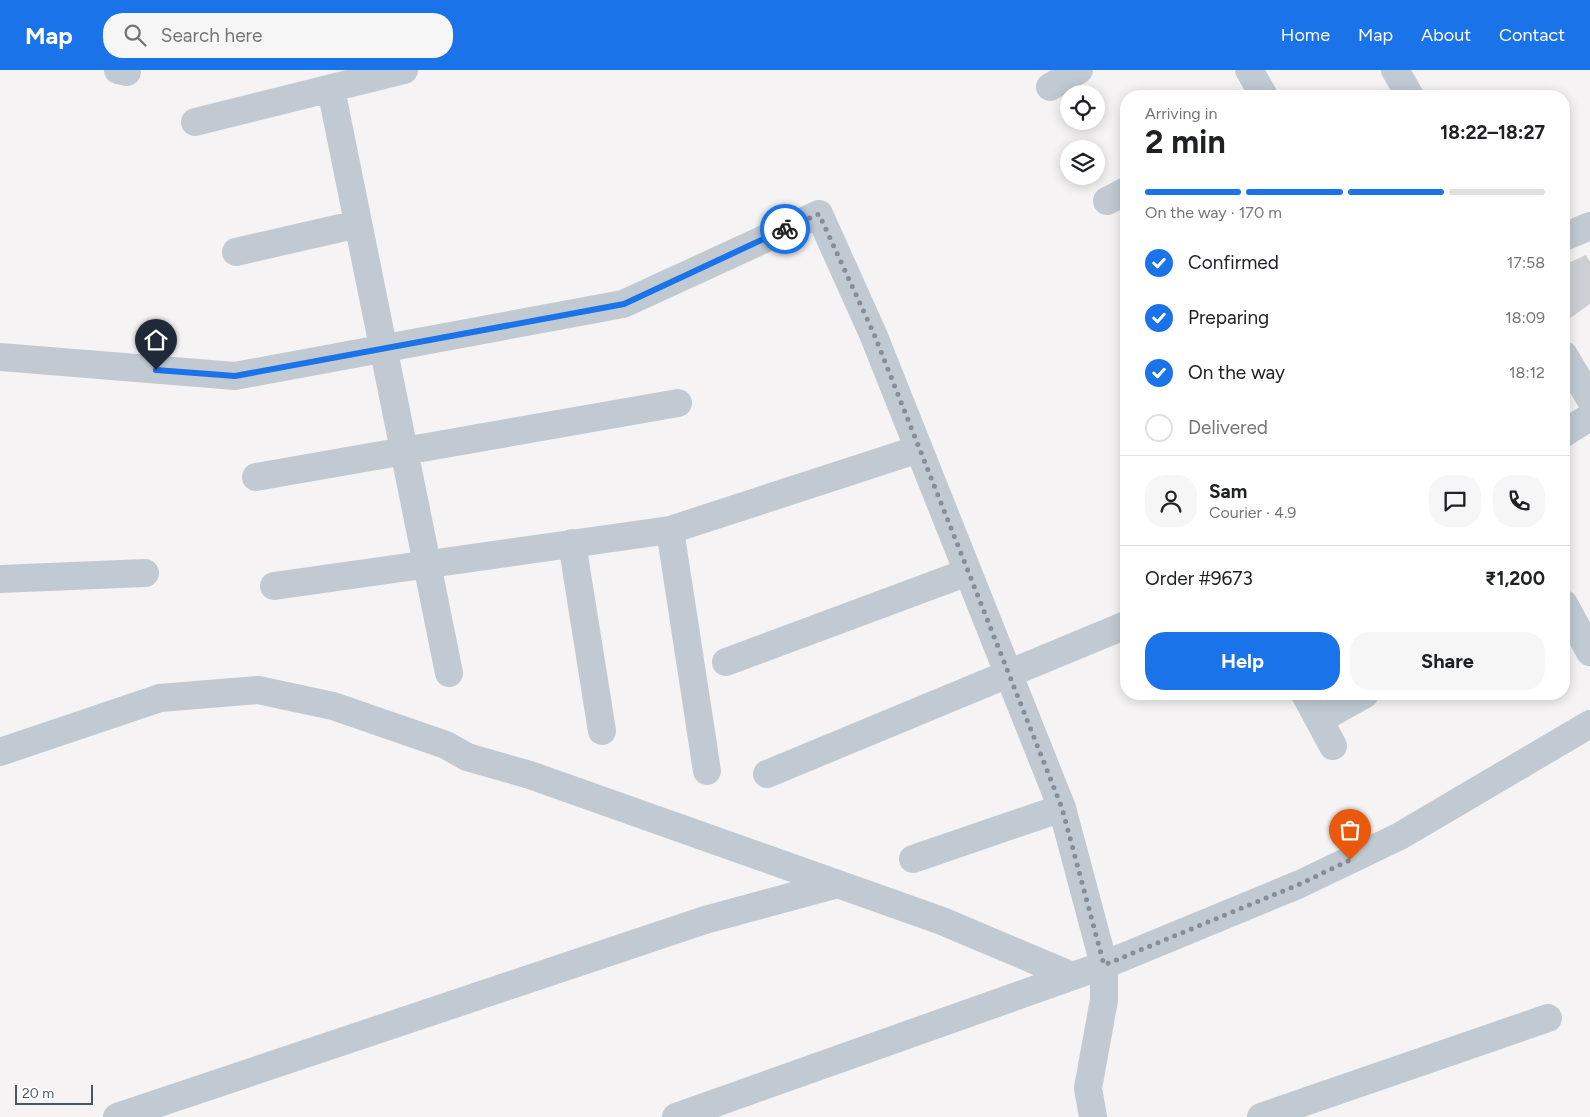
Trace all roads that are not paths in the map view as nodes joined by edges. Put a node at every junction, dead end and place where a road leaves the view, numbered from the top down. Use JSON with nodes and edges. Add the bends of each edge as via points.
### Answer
{"nodes":[{"id":1,"x":1079,"y":70,"type":"edge"},
{"id":2,"x":1249,"y":70,"type":"edge"},
{"id":3,"x":1395,"y":70,"type":"edge"},
{"id":4,"x":393,"y":71,"type":"edge"},
{"id":5,"x":1050,"y":87,"type":"dead end"},
{"id":6,"x":330,"y":89,"type":"junction"},
{"id":7,"x":1261,"y":90,"type":"edge"},
{"id":8,"x":1407,"y":90,"type":"edge"},
{"id":9,"x":195,"y":122,"type":"dead end"},
{"id":10,"x":358,"y":224,"type":"junction"},
{"id":11,"x":1590,"y":226,"type":"edge"},
{"id":12,"x":1570,"y":234,"type":"edge"},
{"id":13,"x":236,"y":252,"type":"dead end"},
{"id":14,"x":383,"y":347,"type":"junction"},
{"id":15,"x":0,"y":357,"type":"edge"},
{"id":16,"x":1570,"y":364,"type":"edge"},
{"id":17,"x":1590,"y":399,"type":"edge"},
{"id":18,"x":678,"y":403,"type":"dead end"},
{"id":19,"x":1590,"y":417,"type":"edge"},
{"id":20,"x":1570,"y":429,"type":"edge"},
{"id":21,"x":919,"y":449,"type":"junction"},
{"id":22,"x":405,"y":452,"type":"junction"},
{"id":23,"x":256,"y":477,"type":"dead end"},
{"id":24,"x":670,"y":530,"type":"junction"},
{"id":25,"x":572,"y":543,"type":"junction"},
{"id":26,"x":427,"y":564,"type":"junction"},
{"id":27,"x":968,"y":572,"type":"junction"},
{"id":28,"x":146,"y":573,"type":"dead end"},
{"id":29,"x":0,"y":579,"type":"edge"},
{"id":30,"x":274,"y":586,"type":"dead end"},
{"id":31,"x":1570,"y":615,"type":"edge"},
{"id":32,"x":1120,"y":627,"type":"edge"},
{"id":33,"x":1590,"y":652,"type":"edge"},
{"id":34,"x":726,"y":662,"type":"dead end"},
{"id":35,"x":449,"y":673,"type":"dead end"},
{"id":36,"x":1008,"y":673,"type":"junction"},
{"id":37,"x":1308,"y":700,"type":"edge"},
{"id":38,"x":1354,"y":700,"type":"edge"},
{"id":39,"x":1319,"y":720,"type":"junction"},
{"id":40,"x":1590,"y":724,"type":"edge"},
{"id":41,"x":602,"y":731,"type":"dead end"},
{"id":42,"x":1332,"y":746,"type":"dead end"},
{"id":43,"x":0,"y":752,"type":"edge"},
{"id":44,"x":707,"y":771,"type":"dead end"},
{"id":45,"x":767,"y":774,"type":"dead end"},
{"id":46,"x":1062,"y":808,"type":"junction"},
{"id":47,"x":913,"y":859,"type":"dead end"},
{"id":48,"x":838,"y":884,"type":"junction"},
{"id":49,"x":1104,"y":965,"type":"junction"},
{"id":50,"x":1072,"y":976,"type":"junction"},
{"id":51,"x":1548,"y":1018,"type":"dead end"},
{"id":52,"x":117,"y":1117,"type":"edge"},
{"id":53,"x":676,"y":1117,"type":"edge"},
{"id":54,"x":1093,"y":1117,"type":"edge"},
{"id":55,"x":1261,"y":1117,"type":"edge"}],
"edges":[{"from":1,"to":5,"type":"street"},
{"from":2,"to":7,"type":"street"},
{"from":3,"to":8,"type":"street"},
{"from":4,"to":6,"type":"street"},
{"from":6,"to":9,"type":"street"},
{"from":6,"to":10,"type":"street"},
{"from":10,"to":13,"type":"street"},
{"from":10,"to":14,"type":"street"},
{"from":11,"to":12,"type":"street"},
{"from":14,"to":15,"type":"street","via":[[235,376]]},
{"from":14,"to":21,"type":"street","via":[[624,304],[819,214],[874,334]]},
{"from":14,"to":22,"type":"street"},
{"from":16,"to":17,"type":"street"},
{"from":18,"to":22,"type":"street"},
{"from":19,"to":20,"type":"street"},
{"from":21,"to":24,"type":"street"},
{"from":21,"to":27,"type":"street"},
{"from":22,"to":23,"type":"street"},
{"from":22,"to":26,"type":"street"},
{"from":24,"to":25,"type":"street"},
{"from":24,"to":44,"type":"street"},
{"from":25,"to":26,"type":"street"},
{"from":25,"to":41,"type":"street"},
{"from":26,"to":30,"type":"street"},
{"from":26,"to":35,"type":"street"},
{"from":27,"to":34,"type":"street"},
{"from":27,"to":36,"type":"street"},
{"from":28,"to":29,"type":"street"},
{"from":31,"to":33,"type":"street"},
{"from":32,"to":36,"type":"street"},
{"from":36,"to":45,"type":"street"},
{"from":36,"to":46,"type":"street"},
{"from":37,"to":39,"type":"street"},
{"from":38,"to":39,"type":"street"},
{"from":39,"to":42,"type":"street"},
{"from":40,"to":49,"type":"street","via":[[1400,836],[1300,884]]},
{"from":43,"to":48,"type":"street","via":[[160,698],[258,690],[333,706],[446,745],[468,757],[530,775]]},
{"from":46,"to":47,"type":"street"},
{"from":46,"to":49,"type":"street"},
{"from":48,"to":50,"type":"street","via":[[942,920]]},
{"from":48,"to":52,"type":"street","via":[[705,920]]},
{"from":49,"to":50,"type":"street"},
{"from":49,"to":54,"type":"street","via":[[1104,1000],[1088,1088]]},
{"from":50,"to":53,"type":"street"},
{"from":51,"to":55,"type":"street"}]}
